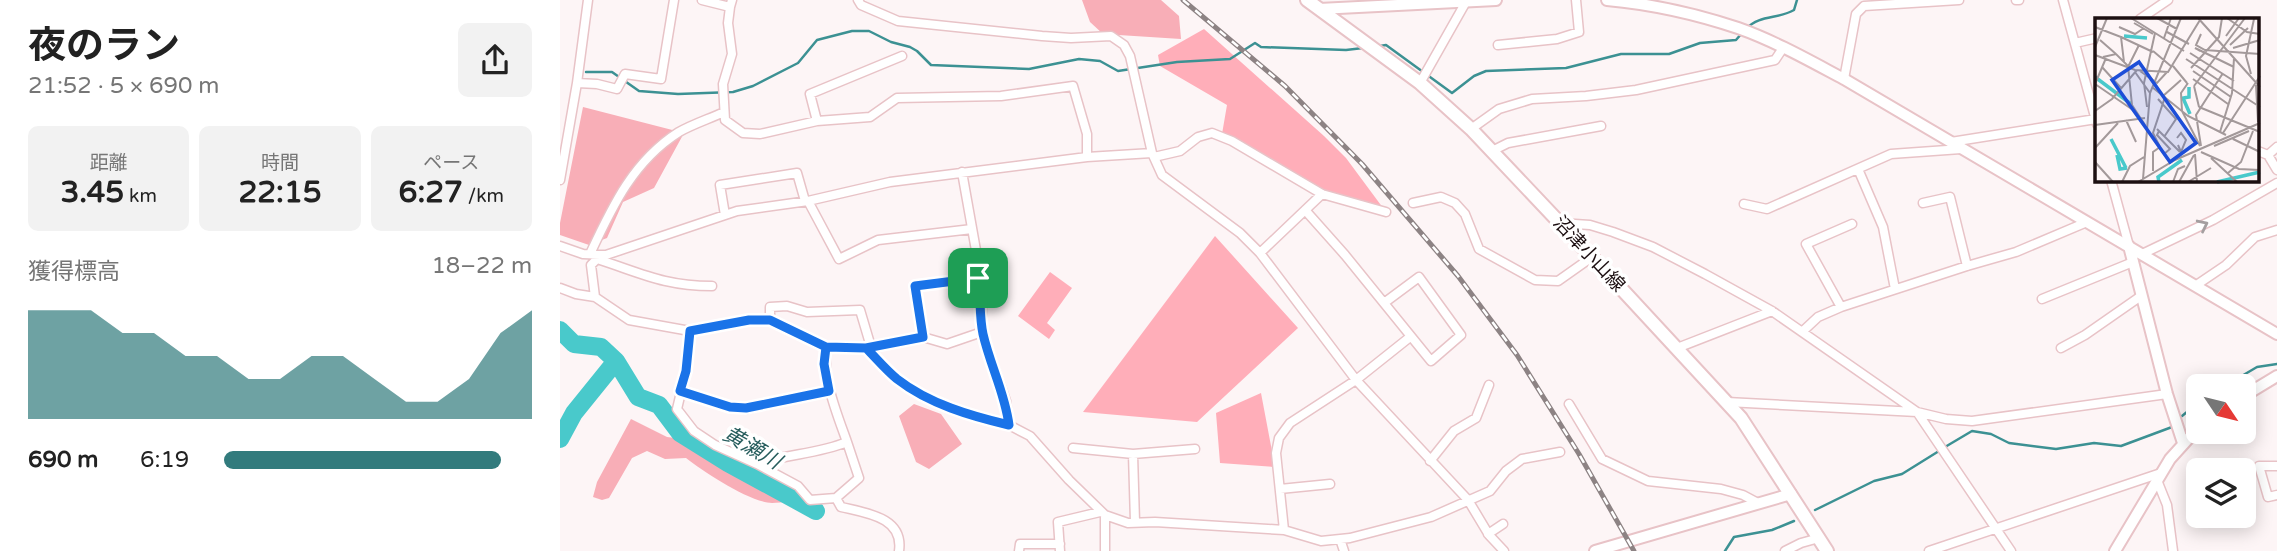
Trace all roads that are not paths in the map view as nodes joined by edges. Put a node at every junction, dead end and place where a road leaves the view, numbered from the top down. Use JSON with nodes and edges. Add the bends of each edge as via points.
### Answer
{"nodes":[{"id":1,"x":588,"y":0,"type":"edge"},
{"id":2,"x":674,"y":0,"type":"edge"},
{"id":3,"x":702,"y":0,"type":"edge"},
{"id":4,"x":858,"y":0,"type":"edge"},
{"id":5,"x":1307,"y":0,"type":"edge"},
{"id":6,"x":1496,"y":0,"type":"edge"},
{"id":7,"x":1576,"y":0,"type":"edge"},
{"id":8,"x":1607,"y":0,"type":"edge"},
{"id":9,"x":1959,"y":0,"type":"edge"},
{"id":10,"x":2063,"y":0,"type":"edge"},
{"id":11,"x":2168,"y":0,"type":"edge"},
{"id":12,"x":1466,"y":1,"type":"edge"},
{"id":13,"x":1632,"y":1,"type":"edge"},
{"id":14,"x":731,"y":4,"type":"edge"},
{"id":15,"x":1319,"y":9,"type":"junction"},
{"id":16,"x":2141,"y":18,"type":"edge"},
{"id":17,"x":2095,"y":38,"type":"edge"},
{"id":18,"x":2075,"y":43,"type":"junction"},
{"id":19,"x":1498,"y":45,"type":"dead end"},
{"id":20,"x":1783,"y":47,"type":"junction"},
{"id":21,"x":902,"y":56,"type":"dead end"},
{"id":22,"x":1844,"y":79,"type":"junction"},
{"id":23,"x":577,"y":83,"type":"junction"},
{"id":24,"x":1420,"y":83,"type":"junction"},
{"id":25,"x":724,"y":112,"type":"junction"},
{"id":26,"x":2095,"y":117,"type":"edge"},
{"id":27,"x":817,"y":121,"type":"junction"},
{"id":28,"x":2095,"y":121,"type":"edge"},
{"id":29,"x":1601,"y":126,"type":"dead end"},
{"id":30,"x":1471,"y":129,"type":"junction"},
{"id":31,"x":1951,"y":142,"type":"junction"},
{"id":32,"x":2277,"y":147,"type":"edge"},
{"id":33,"x":1961,"y":149,"type":"junction"},
{"id":34,"x":1492,"y":151,"type":"junction"},
{"id":35,"x":2260,"y":152,"type":"edge"},
{"id":36,"x":1153,"y":155,"type":"junction"},
{"id":37,"x":2268,"y":155,"type":"junction"},
{"id":38,"x":1087,"y":157,"type":"junction"},
{"id":39,"x":1858,"y":169,"type":"junction"},
{"id":40,"x":2277,"y":170,"type":"edge"},
{"id":41,"x":962,"y":172,"type":"junction"},
{"id":42,"x":560,"y":180,"type":"edge"},
{"id":43,"x":2112,"y":182,"type":"edge"},
{"id":44,"x":2277,"y":183,"type":"edge"},
{"id":45,"x":1322,"y":194,"type":"junction"},
{"id":46,"x":807,"y":201,"type":"junction"},
{"id":47,"x":1413,"y":203,"type":"dead end"},
{"id":48,"x":1923,"y":203,"type":"dead end"},
{"id":49,"x":1744,"y":204,"type":"dead end"},
{"id":50,"x":1305,"y":210,"type":"junction"},
{"id":51,"x":1386,"y":212,"type":"dead end"},
{"id":52,"x":725,"y":215,"type":"junction"},
{"id":53,"x":2087,"y":222,"type":"junction"},
{"id":54,"x":1560,"y":223,"type":"junction"},
{"id":55,"x":1852,"y":224,"type":"dead end"},
{"id":56,"x":972,"y":229,"type":"junction"},
{"id":57,"x":2277,"y":230,"type":"edge"},
{"id":58,"x":560,"y":246,"type":"edge"},
{"id":59,"x":2129,"y":246,"type":"junction"},
{"id":60,"x":1260,"y":253,"type":"junction"},
{"id":61,"x":590,"y":254,"type":"junction"},
{"id":62,"x":1592,"y":257,"type":"junction"},
{"id":63,"x":2137,"y":258,"type":"junction"},
{"id":64,"x":1967,"y":266,"type":"junction"},
{"id":65,"x":978,"y":278,"type":"junction"},
{"id":66,"x":712,"y":286,"type":"dead end"},
{"id":67,"x":2195,"y":286,"type":"junction"},
{"id":68,"x":560,"y":288,"type":"edge"},
{"id":69,"x":1895,"y":289,"type":"junction"},
{"id":70,"x":2141,"y":296,"type":"junction"},
{"id":71,"x":595,"y":297,"type":"junction"},
{"id":72,"x":2042,"y":299,"type":"dead end"},
{"id":73,"x":1384,"y":303,"type":"junction"},
{"id":74,"x":1841,"y":307,"type":"junction"},
{"id":75,"x":1772,"y":311,"type":"junction"},
{"id":76,"x":770,"y":320,"type":"junction"},
{"id":77,"x":690,"y":331,"type":"junction"},
{"id":78,"x":1803,"y":331,"type":"junction"},
{"id":79,"x":982,"y":332,"type":"junction"},
{"id":80,"x":2277,"y":334,"type":"edge"},
{"id":81,"x":923,"y":337,"type":"junction"},
{"id":82,"x":1410,"y":337,"type":"junction"},
{"id":83,"x":826,"y":347,"type":"junction"},
{"id":84,"x":869,"y":347,"type":"junction"},
{"id":85,"x":1677,"y":348,"type":"junction"},
{"id":86,"x":2061,"y":348,"type":"dead end"},
{"id":87,"x":2277,"y":376,"type":"edge"},
{"id":88,"x":1356,"y":380,"type":"junction"},
{"id":89,"x":1489,"y":385,"type":"dead end"},
{"id":90,"x":2256,"y":389,"type":"edge"},
{"id":91,"x":680,"y":391,"type":"junction"},
{"id":92,"x":829,"y":391,"type":"junction"},
{"id":93,"x":2167,"y":394,"type":"junction"},
{"id":94,"x":1727,"y":402,"type":"junction"},
{"id":95,"x":1569,"y":404,"type":"dead end"},
{"id":96,"x":1917,"y":412,"type":"junction"},
{"id":97,"x":1009,"y":425,"type":"junction"},
{"id":98,"x":2186,"y":440,"type":"edge"},
{"id":99,"x":847,"y":442,"type":"junction"},
{"id":100,"x":2183,"y":443,"type":"junction"},
{"id":101,"x":1073,"y":448,"type":"dead end"},
{"id":102,"x":1195,"y":449,"type":"dead end"},
{"id":103,"x":1560,"y":452,"type":"dead end"},
{"id":104,"x":1133,"y":454,"type":"junction"},
{"id":105,"x":1430,"y":461,"type":"junction"},
{"id":106,"x":757,"y":464,"type":"junction"},
{"id":107,"x":2277,"y":466,"type":"edge"},
{"id":108,"x":2159,"y":477,"type":"junction"},
{"id":109,"x":1330,"y":484,"type":"dead end"},
{"id":110,"x":1280,"y":489,"type":"junction"},
{"id":111,"x":1791,"y":494,"type":"junction"},
{"id":112,"x":2277,"y":495,"type":"edge"},
{"id":113,"x":836,"y":498,"type":"junction"},
{"id":114,"x":1468,"y":500,"type":"junction"},
{"id":115,"x":1758,"y":503,"type":"junction"},
{"id":116,"x":1103,"y":513,"type":"junction"},
{"id":117,"x":1135,"y":522,"type":"junction"},
{"id":118,"x":1503,"y":524,"type":"dead end"},
{"id":119,"x":1996,"y":528,"type":"junction"},
{"id":120,"x":1284,"y":530,"type":"junction"},
{"id":121,"x":1488,"y":534,"type":"junction"},
{"id":122,"x":1819,"y":538,"type":"junction"},
{"id":123,"x":1340,"y":539,"type":"junction"},
{"id":124,"x":1060,"y":547,"type":"edge"},
{"id":125,"x":899,"y":551,"type":"edge"},
{"id":126,"x":1019,"y":551,"type":"edge"},
{"id":127,"x":1105,"y":551,"type":"edge"},
{"id":128,"x":1344,"y":551,"type":"edge"},
{"id":129,"x":1504,"y":551,"type":"edge"},
{"id":130,"x":1594,"y":551,"type":"edge"},
{"id":131,"x":1785,"y":551,"type":"edge"},
{"id":132,"x":1827,"y":551,"type":"edge"},
{"id":133,"x":1929,"y":551,"type":"edge"},
{"id":134,"x":2011,"y":551,"type":"edge"},
{"id":135,"x":2115,"y":551,"type":"edge"},
{"id":136,"x":2173,"y":551,"type":"edge"}],
"edges":[{"from":1,"to":23,"type":"street"},
{"from":2,"to":23,"type":"street","via":[[661,79],[625,74],[617,89]]},
{"from":3,"to":14,"type":"street"},
{"from":4,"to":36,"type":"street","via":[[898,21],[1052,37],[1111,36],[1130,55]]},
{"from":5,"to":15,"type":"main road","name":"沼津小山線"},
{"from":6,"to":12,"type":"street"},
{"from":7,"to":19,"type":"street","via":[[1579,32]]},
{"from":8,"to":13,"type":"street"},
{"from":9,"to":22,"type":"street","via":[[1864,6],[1856,14]]},
{"from":10,"to":18,"type":"street"},
{"from":11,"to":16,"type":"street"},
{"from":12,"to":15,"type":"street"},
{"from":12,"to":24,"type":"street"},
{"from":13,"to":20,"type":"street","via":[[1702,18]]},
{"from":14,"to":25,"type":"street","via":[[732,54],[723,84]]},
{"from":15,"to":24,"type":"main road","name":"沼津小山線"},
{"from":17,"to":18,"type":"street"},
{"from":18,"to":26,"type":"street"},
{"from":20,"to":22,"type":"street"},
{"from":20,"to":30,"type":"street","via":[[1775,60],[1636,90],[1532,99],[1499,109]]},
{"from":21,"to":27,"type":"street","via":[[810,94]]},
{"from":22,"to":31,"type":"street"},
{"from":23,"to":42,"type":"street"},
{"from":24,"to":30,"type":"main road","name":"沼津小山線"},
{"from":25,"to":27,"type":"street","via":[[725,120],[743,133],[760,134]]},
{"from":25,"to":61,"type":"street","via":[[680,132],[646,157],[615,200]]},
{"from":27,"to":38,"type":"street","via":[[870,117],[897,98],[1001,96],[1073,86],[1087,134]]},
{"from":28,"to":31,"type":"street"},
{"from":29,"to":34,"type":"street","via":[[1508,143]]},
{"from":30,"to":34,"type":"main road","name":"沼津小山線"},
{"from":31,"to":33,"type":"street"},
{"from":32,"to":37,"type":"street"},
{"from":33,"to":39,"type":"street","via":[[1891,154]]},
{"from":33,"to":53,"type":"street"},
{"from":34,"to":54,"type":"main road","name":"沼津小山線"},
{"from":35,"to":37,"type":"street"},
{"from":36,"to":38,"type":"street"},
{"from":36,"to":45,"type":"street","via":[[1180,151],[1212,133]]},
{"from":36,"to":60,"type":"street","via":[[1162,176]]},
{"from":37,"to":40,"type":"street"},
{"from":38,"to":41,"type":"street"},
{"from":39,"to":49,"type":"street","via":[[1767,209]]},
{"from":39,"to":69,"type":"street","via":[[1883,227]]},
{"from":41,"to":46,"type":"street"},
{"from":41,"to":56,"type":"street"},
{"from":43,"to":59,"type":"street"},
{"from":63,"to":44,"type":"street","one_way":true},
{"from":45,"to":50,"type":"street"},
{"from":45,"to":51,"type":"street"},
{"from":46,"to":52,"type":"street"},
{"from":46,"to":52,"type":"street","via":[[797,173],[720,185]]},
{"from":46,"to":56,"type":"street","via":[[839,259],[878,240]]},
{"from":47,"to":62,"type":"street","via":[[1441,197],[1455,203],[1465,214],[1479,249],[1535,280],[1559,281]]},
{"from":48,"to":64,"type":"street","via":[[1950,197]]},
{"from":50,"to":60,"type":"street"},
{"from":50,"to":73,"type":"street"},
{"from":52,"to":61,"type":"street","via":[[606,255]]},
{"from":53,"to":59,"type":"street"},
{"from":53,"to":64,"type":"street","via":[[2016,252]]},
{"from":54,"to":62,"type":"main road","name":"沼津小山線"},
{"from":54,"to":75,"type":"street","via":[[1590,225],[1653,247]]},
{"from":55,"to":74,"type":"street","via":[[1806,244]]},
{"from":56,"to":65,"type":"street"},
{"from":57,"to":67,"type":"street","via":[[2255,237]]},
{"from":58,"to":61,"type":"street"},
{"from":59,"to":63,"type":"street"},
{"from":60,"to":88,"type":"street"},
{"from":62,"to":85,"type":"main road","name":"沼津小山線"},
{"from":63,"to":67,"type":"street"},
{"from":63,"to":70,"type":"street"},
{"from":63,"to":72,"type":"street"},
{"from":64,"to":69,"type":"street"},
{"from":65,"to":79,"type":"street"},
{"from":65,"to":81,"type":"street","via":[[915,286]]},
{"from":66,"to":71,"type":"street","via":[[655,280],[597,259],[591,265]]},
{"from":67,"to":80,"type":"street"},
{"from":68,"to":71,"type":"street"},
{"from":69,"to":74,"type":"street"},
{"from":70,"to":86,"type":"street"},
{"from":70,"to":93,"type":"street"},
{"from":71,"to":77,"type":"street","via":[[629,320]]},
{"from":73,"to":82,"type":"street"},
{"from":73,"to":82,"type":"street","via":[[1419,277],[1461,335],[1431,361]]},
{"from":74,"to":78,"type":"street","via":[[1818,317]]},
{"from":75,"to":78,"type":"street"},
{"from":75,"to":85,"type":"street"},
{"from":76,"to":77,"type":"street"},
{"from":76,"to":83,"type":"street"},
{"from":76,"to":84,"type":"street","via":[[770,307],[807,312],[860,310]]},
{"from":77,"to":91,"type":"street"},
{"from":78,"to":96,"type":"street"},
{"from":79,"to":81,"type":"street","via":[[947,344]]},
{"from":79,"to":97,"type":"street","via":[[1006,401]]},
{"from":81,"to":84,"type":"street"},
{"from":82,"to":88,"type":"street"},
{"from":83,"to":84,"type":"street"},
{"from":83,"to":92,"type":"street"},
{"from":84,"to":97,"type":"street","via":[[896,378],[921,395]]},
{"from":85,"to":94,"type":"main road","name":"沼津小山線"},
{"from":87,"to":90,"type":"street"},
{"from":88,"to":105,"type":"street"},
{"from":88,"to":110,"type":"street","via":[[1290,422],[1276,453]]},
{"from":89,"to":105,"type":"street","via":[[1476,418],[1454,431]]},
{"from":91,"to":92,"type":"street","via":[[746,408]]},
{"from":91,"to":106,"type":"street","via":[[677,409],[694,431]]},
{"from":92,"to":99,"type":"street"},
{"from":93,"to":96,"type":"street","via":[[1972,421]]},
{"from":93,"to":100,"type":"street"},
{"from":94,"to":96,"type":"street"},
{"from":94,"to":111,"type":"main road","name":"沼津小山線"},
{"from":95,"to":115,"type":"street","via":[[1602,459],[1648,481],[1720,489]]},
{"from":96,"to":119,"type":"street"},
{"from":97,"to":116,"type":"street","via":[[1030,436]]},
{"from":98,"to":100,"type":"street"},
{"from":99,"to":106,"type":"street"},
{"from":99,"to":113,"type":"street","via":[[859,478]]},
{"from":100,"to":108,"type":"street"},
{"from":101,"to":104,"type":"street"},
{"from":102,"to":104,"type":"street"},
{"from":103,"to":114,"type":"street","via":[[1522,459],[1490,491]]},
{"from":104,"to":117,"type":"street"},
{"from":105,"to":114,"type":"street"},
{"from":106,"to":113,"type":"street","via":[[798,486],[810,500]]},
{"from":107,"to":112,"type":"street","via":[[2259,466],[2268,497]]},
{"from":108,"to":119,"type":"street"},
{"from":108,"to":135,"type":"street"},
{"from":108,"to":136,"type":"street"},
{"from":109,"to":110,"type":"street"},
{"from":110,"to":120,"type":"street"},
{"from":111,"to":115,"type":"street"},
{"from":111,"to":122,"type":"main road","name":"沼津小山線"},
{"from":113,"to":125,"type":"street","via":[[841,507],[882,517],[893,526],[901,541]]},
{"from":114,"to":121,"type":"street"},
{"from":114,"to":123,"type":"street","via":[[1431,517]]},
{"from":115,"to":130,"type":"street"},
{"from":116,"to":117,"type":"street"},
{"from":116,"to":124,"type":"street","via":[[1058,522]]},
{"from":116,"to":127,"type":"street"},
{"from":117,"to":120,"type":"street"},
{"from":118,"to":121,"type":"street"},
{"from":119,"to":133,"type":"street"},
{"from":119,"to":134,"type":"street"},
{"from":120,"to":123,"type":"street","via":[[1321,541]]},
{"from":121,"to":129,"type":"street"},
{"from":122,"to":131,"type":"street"},
{"from":122,"to":132,"type":"main road","name":"沼津小山線"},
{"from":123,"to":128,"type":"street"},
{"from":124,"to":126,"type":"street","via":[[1020,544]]}]}
